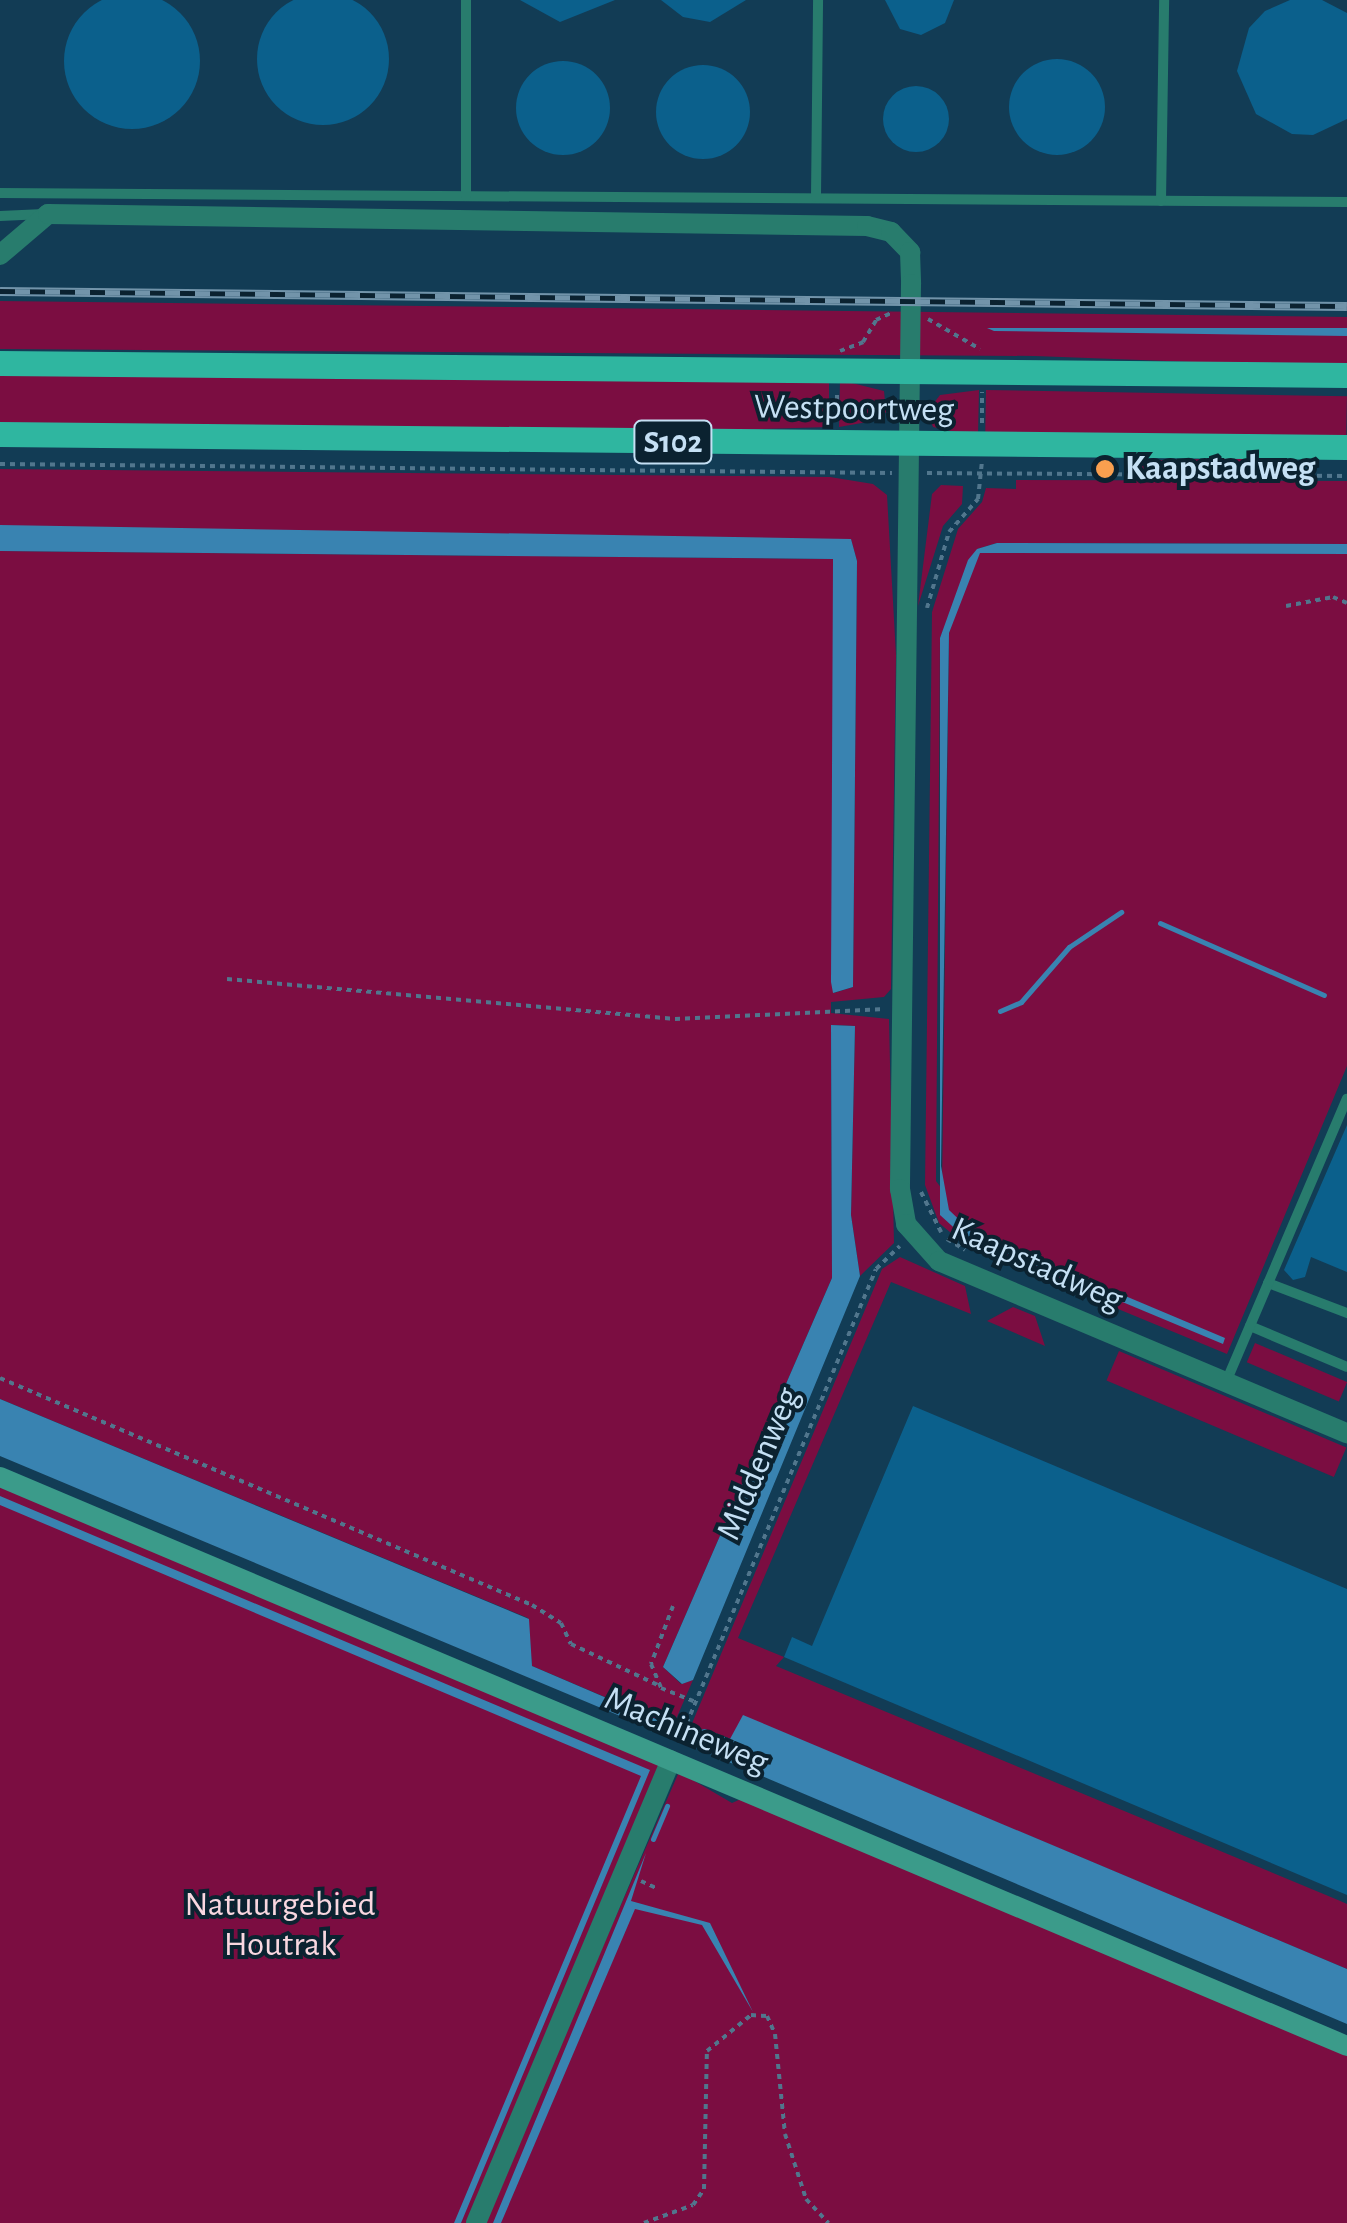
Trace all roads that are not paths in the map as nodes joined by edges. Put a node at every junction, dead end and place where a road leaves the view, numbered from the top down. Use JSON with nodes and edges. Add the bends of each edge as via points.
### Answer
{"nodes":[{"id":1,"x":466,"y":0,"type":"edge"},
{"id":2,"x":818,"y":0,"type":"edge"},
{"id":3,"x":1164,"y":0,"type":"edge"},
{"id":4,"x":0,"y":193,"type":"edge"},
{"id":5,"x":466,"y":196,"type":"junction"},
{"id":6,"x":816,"y":197,"type":"junction"},
{"id":7,"x":1161,"y":201,"type":"junction"},
{"id":8,"x":1347,"y":202,"type":"edge"},
{"id":9,"x":48,"y":214,"type":"junction"},
{"id":10,"x":0,"y":216,"type":"edge"},
{"id":11,"x":0,"y":255,"type":"edge"},
{"id":12,"x":0,"y":363,"type":"edge"},
{"id":13,"x":912,"y":372,"type":"junction"},
{"id":14,"x":1347,"y":375,"type":"edge"},
{"id":15,"x":0,"y":434,"type":"edge"},
{"id":16,"x":911,"y":445,"type":"junction"},
{"id":17,"x":1347,"y":447,"type":"edge"},
{"id":18,"x":1347,"y":1100,"type":"edge"},
{"id":19,"x":1268,"y":1283,"type":"junction"},
{"id":20,"x":1347,"y":1313,"type":"edge"},
{"id":21,"x":1250,"y":1326,"type":"junction"},
{"id":22,"x":1347,"y":1368,"type":"edge"},
{"id":23,"x":1226,"y":1382,"type":"junction"},
{"id":24,"x":1347,"y":1433,"type":"edge"},
{"id":25,"x":0,"y":1477,"type":"edge"},
{"id":26,"x":673,"y":1756,"type":"junction"},
{"id":27,"x":1347,"y":2046,"type":"edge"},
{"id":28,"x":476,"y":2223,"type":"edge"}],
"edges":[{"from":1,"to":5,"type":"lane"},
{"from":2,"to":6,"type":"lane"},
{"from":3,"to":7,"type":"lane"},
{"from":4,"to":5,"type":"lane"},
{"from":5,"to":6,"type":"lane"},
{"from":6,"to":7,"type":"lane"},
{"from":7,"to":8,"type":"lane"},
{"from":9,"to":10,"type":"lane"},
{"from":9,"to":11,"type":"street"},
{"from":9,"to":13,"type":"street","name":"Kaapstadweg","via":[[867,226],[891,232],[910,252]]},
{"from":12,"to":13,"type":"main road","name":"Westpoortweg","number":"S102"},
{"from":13,"to":14,"type":"main road","name":"Westpoortweg","number":"S102"},
{"from":13,"to":16,"type":"street","name":"Kaapstadweg"},
{"from":15,"to":16,"type":"main road","name":"Westpoortweg","number":"S102"},
{"from":16,"to":17,"type":"main road","name":"Westpoortweg","number":"S102"},
{"from":16,"to":23,"type":"street","name":"Kaapstadweg","via":[[901,1204],[913,1237],[940,1261]]},
{"from":18,"to":19,"type":"lane"},
{"from":19,"to":20,"type":"lane"},
{"from":19,"to":21,"type":"lane"},
{"from":21,"to":22,"type":"lane"},
{"from":21,"to":23,"type":"lane"},
{"from":23,"to":24,"type":"street","name":"Kaapstadweg"},
{"from":25,"to":26,"type":"street","name":"Machineweg"},
{"from":26,"to":27,"type":"street","name":"Machineweg"},
{"from":26,"to":28,"type":"street"}]}
